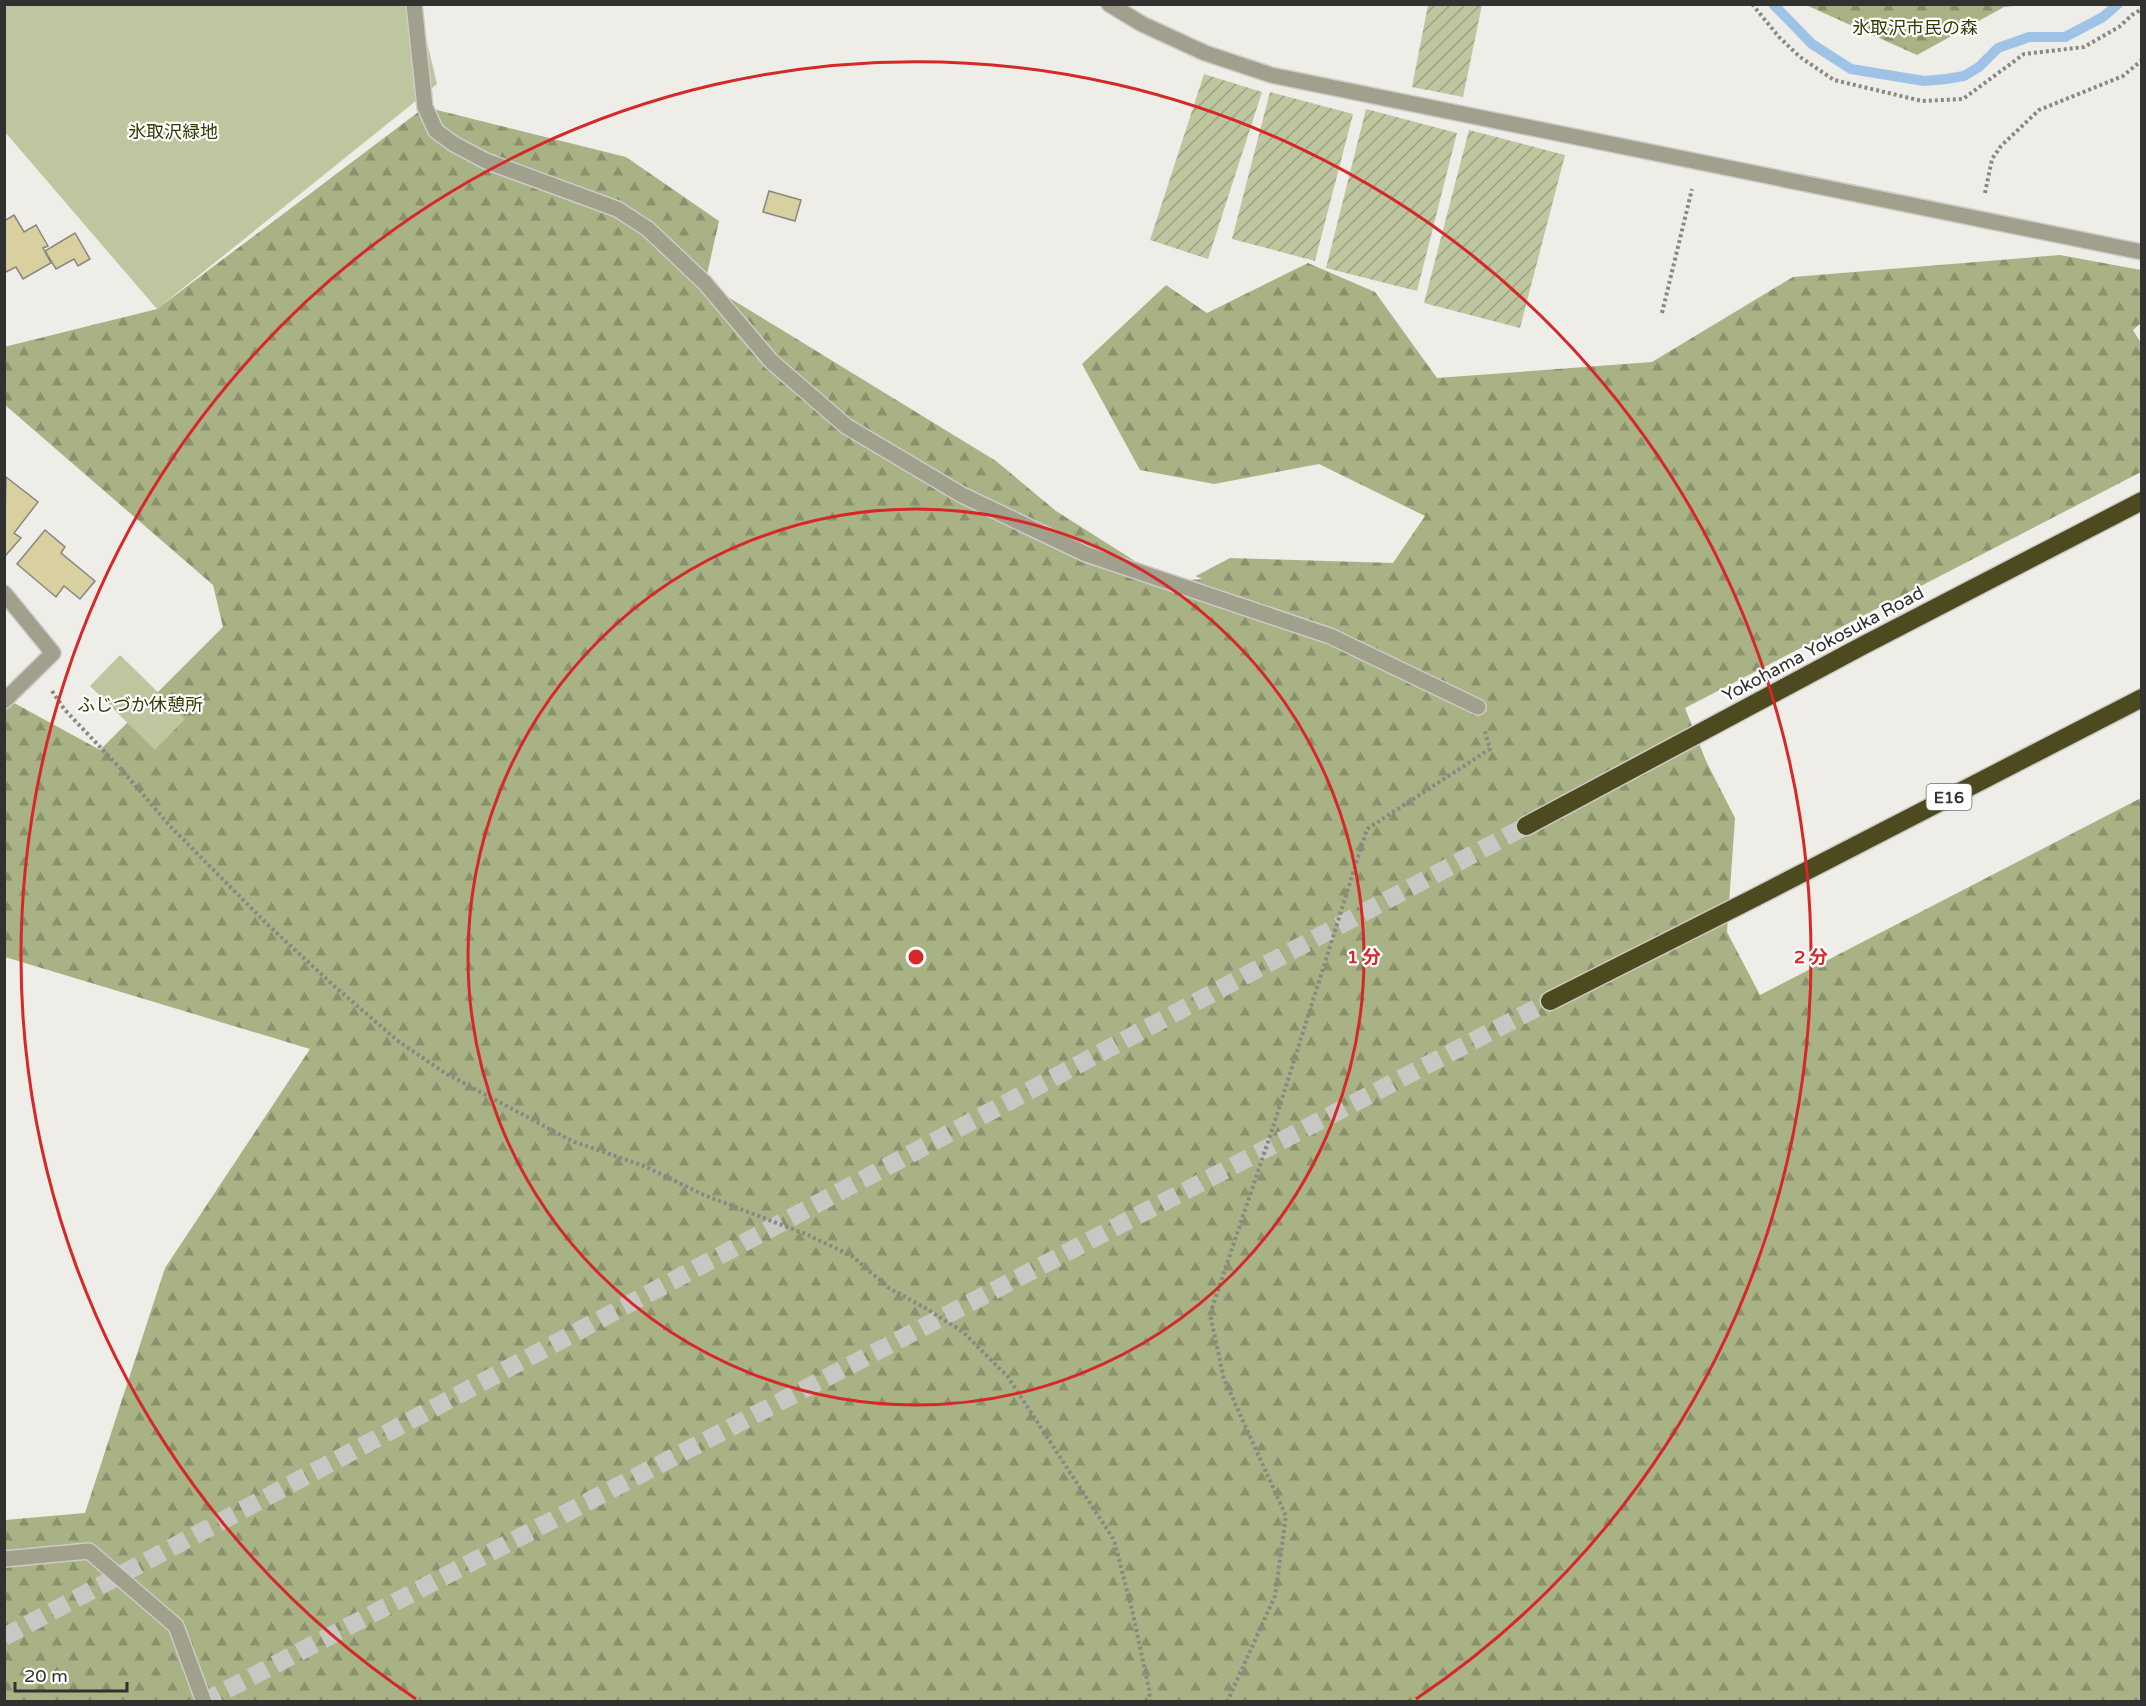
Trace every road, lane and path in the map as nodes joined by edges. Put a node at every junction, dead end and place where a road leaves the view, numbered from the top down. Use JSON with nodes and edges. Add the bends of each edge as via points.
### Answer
{"nodes":[{"id":1,"x":414,"y":4,"type":"edge"},
{"id":2,"x":1109,"y":4,"type":"edge"},
{"id":3,"x":1752,"y":4,"type":"edge"},
{"id":4,"x":2142,"y":9,"type":"edge"},
{"id":5,"x":2142,"y":60,"type":"edge"},
{"id":6,"x":1699,"y":162,"type":"junction"},
{"id":7,"x":1980,"y":219,"type":"junction"},
{"id":8,"x":2142,"y":252,"type":"edge"},
{"id":9,"x":1662,"y":314,"type":"dead end"},
{"id":10,"x":2142,"y":501,"type":"edge"},
{"id":11,"x":4,"y":593,"type":"edge"},
{"id":12,"x":2142,"y":698,"type":"edge"},
{"id":13,"x":4,"y":701,"type":"edge"},
{"id":14,"x":1478,"y":707,"type":"joint"},
{"id":15,"x":64,"y":709,"type":"dead end"},
{"id":16,"x":1526,"y":826,"type":"tunnel mouth"},
{"id":17,"x":1550,"y":1001,"type":"tunnel mouth"},
{"id":18,"x":4,"y":1559,"type":"edge"},
{"id":19,"x":204,"y":1701,"type":"edge"},
{"id":20,"x":1150,"y":1701,"type":"edge"},
{"id":21,"x":1227,"y":1701,"type":"edge"}],
"edges":[{"from":1,"to":14,"type":"street","via":[[425,107],[436,131],[486,161],[617,209],[648,229],[705,283],[771,361],[846,426],[962,495],[1086,554],[1330,636]]},
{"from":2,"to":6,"type":"street","via":[[1204,53],[1270,75]]},
{"from":3,"to":4,"type":"path","via":[[1800,57],[1833,80],[1922,101],[1964,99],[2024,54],[2084,47]]},
{"from":5,"to":7,"type":"path","via":[[2123,76],[2039,110],[2001,146],[1992,159]]},
{"from":6,"to":7,"type":"street"},
{"from":6,"to":9,"type":"path"},
{"from":7,"to":8,"type":"street"},
{"from":10,"to":16,"type":"highway","name":"Yokohama Yokosuka Road"},
{"from":11,"to":13,"type":"street","via":[[52,653]]},
{"from":12,"to":17,"type":"highway","number":"E16"},
{"from":14,"to":21,"type":"path","via":[[1490,749],[1367,829],[1210,1314],[1224,1379],[1287,1516],[1275,1596]]},
{"from":15,"to":20,"type":"path","via":[[170,826],[267,924],[398,1041],[445,1073],[572,1141],[644,1166],[852,1256],[889,1288],[963,1332],[1008,1377],[1114,1540]]},
{"from":18,"to":19,"type":"street","via":[[89,1551],[176,1626]]}]}
